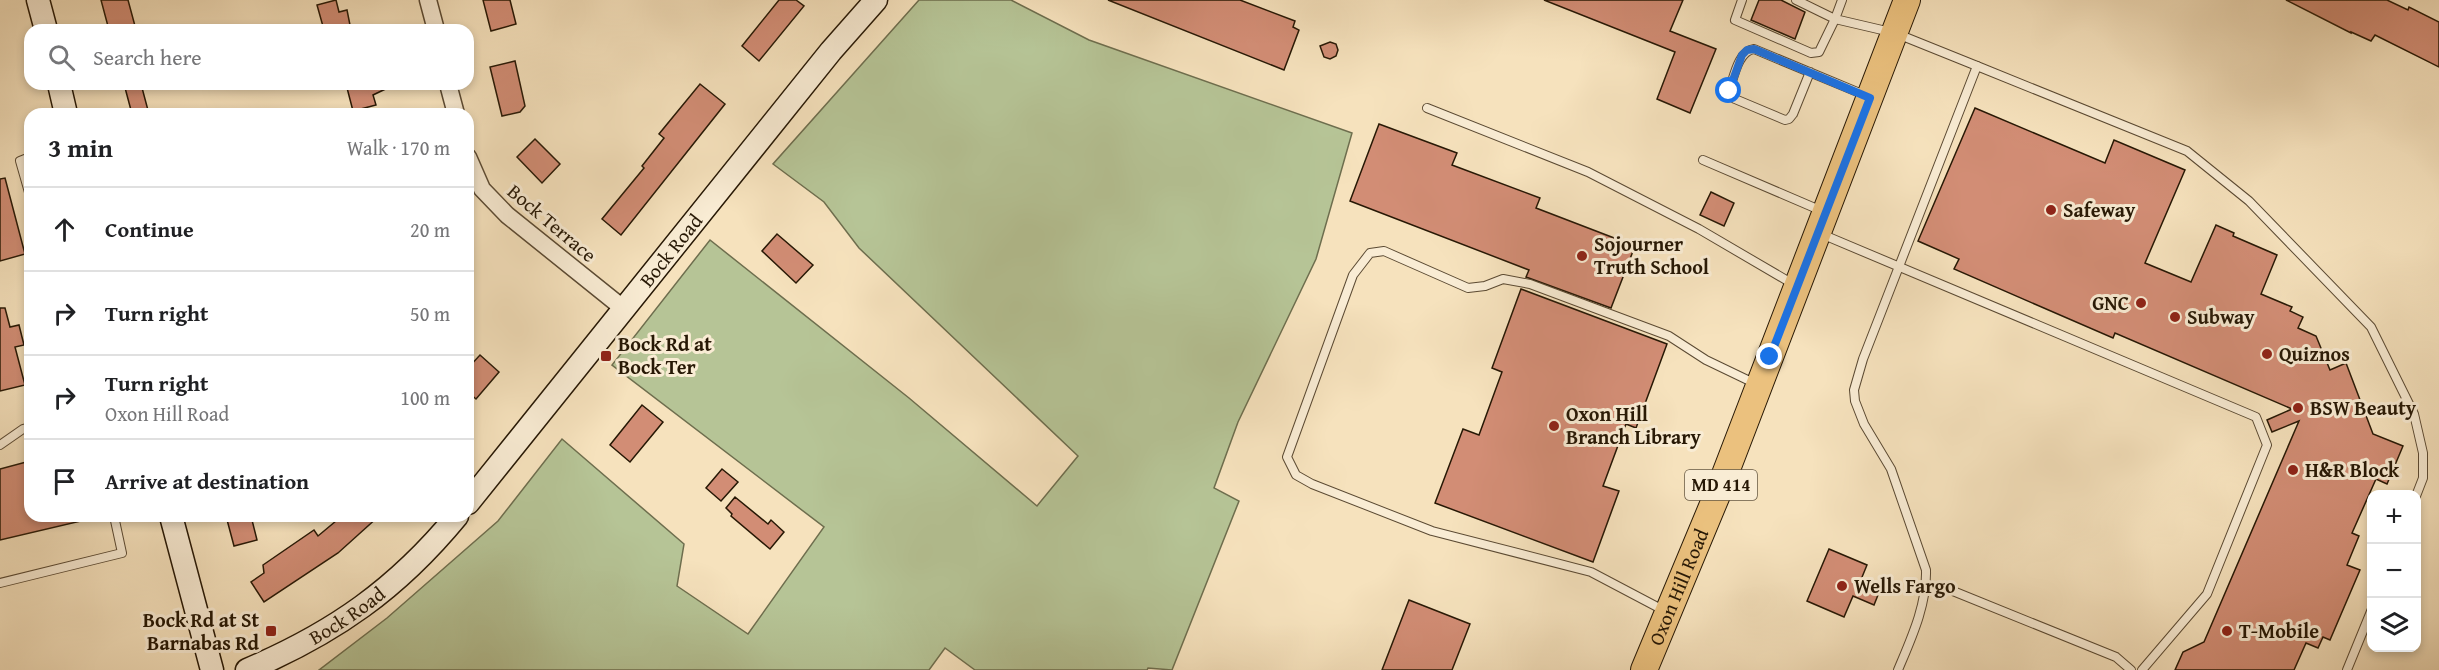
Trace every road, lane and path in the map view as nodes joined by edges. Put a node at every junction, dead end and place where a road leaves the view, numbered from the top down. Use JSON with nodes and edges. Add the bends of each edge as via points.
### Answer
{"nodes":[{"id":1,"x":38,"y":0,"type":"edge"},
{"id":2,"x":428,"y":0,"type":"edge"},
{"id":3,"x":876,"y":0,"type":"edge"},
{"id":4,"x":1742,"y":0,"type":"edge"},
{"id":5,"x":1796,"y":0,"type":"edge"},
{"id":6,"x":1842,"y":0,"type":"edge"},
{"id":7,"x":1907,"y":0,"type":"edge"},
{"id":8,"x":1835,"y":19,"type":"junction"},
{"id":9,"x":44,"y":24,"type":"edge"},
{"id":10,"x":434,"y":24,"type":"edge"},
{"id":11,"x":1894,"y":33,"type":"junction"},
{"id":12,"x":1977,"y":66,"type":"junction"},
{"id":13,"x":1810,"y":72,"type":"junction"},
{"id":14,"x":60,"y":90,"type":"edge"},
{"id":15,"x":450,"y":90,"type":"edge"},
{"id":16,"x":1870,"y":98,"type":"junction"},
{"id":17,"x":64,"y":108,"type":"edge"},
{"id":18,"x":454,"y":108,"type":"edge"},
{"id":19,"x":1427,"y":108,"type":"dead end"},
{"id":20,"x":24,"y":159,"type":"edge"},
{"id":21,"x":1702,"y":160,"type":"dead end"},
{"id":22,"x":474,"y":170,"type":"edge"},
{"id":23,"x":24,"y":175,"type":"edge"},
{"id":24,"x":1821,"y":222,"type":"junction"},
{"id":25,"x":1899,"y":268,"type":"junction"},
{"id":26,"x":1796,"y":286,"type":"junction"},
{"id":27,"x":624,"y":309,"type":"junction"},
{"id":28,"x":1759,"y":386,"type":"junction"},
{"id":29,"x":24,"y":429,"type":"edge"},
{"id":30,"x":0,"y":445,"type":"edge"},
{"id":31,"x":2418,"y":490,"type":"edge"},
{"id":32,"x":474,"y":496,"type":"edge"},
{"id":33,"x":115,"y":522,"type":"edge"},
{"id":34,"x":173,"y":522,"type":"edge"},
{"id":35,"x":452,"y":522,"type":"edge"},
{"id":36,"x":0,"y":583,"type":"edge"},
{"id":37,"x":1926,"y":585,"type":"junction"},
{"id":38,"x":1667,"y":612,"type":"junction"},
{"id":39,"x":2367,"y":621,"type":"edge"},
{"id":40,"x":212,"y":670,"type":"edge"},
{"id":41,"x":247,"y":670,"type":"edge"},
{"id":42,"x":1644,"y":670,"type":"edge"},
{"id":43,"x":1898,"y":670,"type":"edge"},
{"id":44,"x":2131,"y":670,"type":"edge"},
{"id":45,"x":2142,"y":670,"type":"edge"},
{"id":46,"x":2347,"y":670,"type":"edge"}],
"edges":[{"from":1,"to":9,"type":"main road"},
{"from":2,"to":10,"type":"street"},
{"from":3,"to":27,"type":"main road","name":"Bock Road"},
{"from":4,"to":8,"type":"lane","via":[[1735,20],[1811,52],[1819,52]]},
{"from":5,"to":8,"type":"lane"},
{"from":6,"to":8,"type":"lane"},
{"from":7,"to":11,"type":"main road","name":"Oxon Hill Road","number":"MD 414"},
{"from":8,"to":11,"type":"lane"},
{"from":11,"to":12,"type":"lane"},
{"from":11,"to":16,"type":"main road","name":"Oxon Hill Road","number":"MD 414"},
{"from":12,"to":25,"type":"lane"},
{"from":12,"to":31,"type":"lane","via":[[2187,151],[2249,201],[2371,327],[2414,414],[2423,453],[2423,478]]},
{"from":13,"to":13,"type":"lane","via":[[1754,49],[1747,50],[1730,96],[1789,119]]},
{"from":13,"to":16,"type":"lane"},
{"from":14,"to":17,"type":"main road"},
{"from":15,"to":18,"type":"street"},
{"from":16,"to":24,"type":"main road","name":"Oxon Hill Road","number":"MD 414"},
{"from":19,"to":26,"type":"lane","via":[[1588,172],[1699,229]]},
{"from":20,"to":23,"type":"lane","via":[[20,161]]},
{"from":21,"to":24,"type":"lane"},
{"from":22,"to":27,"type":"street","name":"Bock Terrace","via":[[483,189],[507,215]]},
{"from":24,"to":25,"type":"lane"},
{"from":24,"to":26,"type":"main road","name":"Oxon Hill Road","number":"MD 414"},
{"from":25,"to":37,"type":"lane","via":[[1854,390],[1864,424],[1891,469],[1919,546]]},
{"from":25,"to":45,"type":"lane","via":[[2256,417],[2267,445],[2207,594]]},
{"from":26,"to":28,"type":"main road","name":"Oxon Hill Road","number":"MD 414"},
{"from":27,"to":32,"type":"main road","name":"Bock Road"},
{"from":28,"to":38,"type":"main road","name":"Oxon Hill Road","number":"MD 414"},
{"from":28,"to":38,"type":"lane","via":[[1706,360],[1669,336],[1530,284],[1503,279],[1468,288],[1384,251],[1370,253],[1353,275],[1287,457],[1296,475],[1432,531],[1591,572]]},
{"from":29,"to":30,"type":"lane"},
{"from":33,"to":36,"type":"lane","via":[[122,553]]},
{"from":34,"to":40,"type":"main road"},
{"from":35,"to":41,"type":"main road","name":"Bock Road","via":[[412,567],[366,605],[326,632]]},
{"from":37,"to":43,"type":"lane"},
{"from":37,"to":44,"type":"lane","via":[[1943,587],[2116,657]]},
{"from":38,"to":42,"type":"main road","name":"Oxon Hill Road","number":"MD 414"},
{"from":39,"to":46,"type":"lane"}]}
